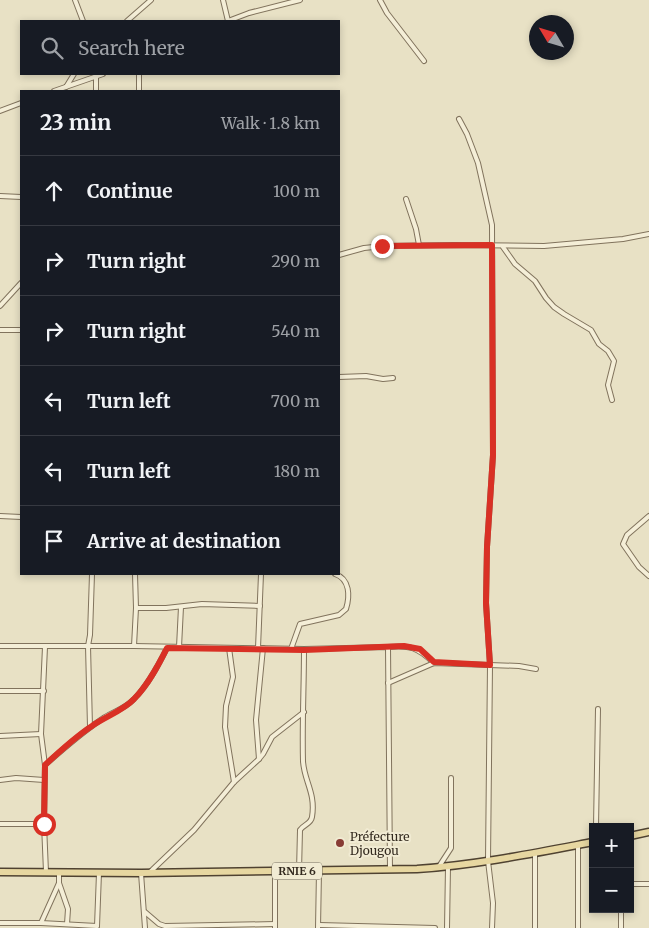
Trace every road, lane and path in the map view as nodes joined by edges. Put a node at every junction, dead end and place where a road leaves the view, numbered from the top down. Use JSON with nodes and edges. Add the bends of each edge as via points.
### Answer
{"nodes":[{"id":1,"x":75,"y":0,"type":"edge"},
{"id":2,"x":151,"y":0,"type":"edge"},
{"id":3,"x":223,"y":0,"type":"edge"},
{"id":4,"x":300,"y":0,"type":"edge"},
{"id":5,"x":380,"y":0,"type":"edge"},
{"id":6,"x":84,"y":20,"type":"edge"},
{"id":7,"x":127,"y":20,"type":"edge"},
{"id":8,"x":228,"y":20,"type":"edge"},
{"id":9,"x":230,"y":20,"type":"edge"},
{"id":10,"x":424,"y":61,"type":"dead end"},
{"id":11,"x":73,"y":75,"type":"edge"},
{"id":12,"x":101,"y":75,"type":"edge"},
{"id":13,"x":140,"y":75,"type":"edge"},
{"id":14,"x":96,"y":77,"type":"junction"},
{"id":15,"x":66,"y":87,"type":"junction"},
{"id":16,"x":57,"y":90,"type":"edge"},
{"id":17,"x":96,"y":90,"type":"edge"},
{"id":18,"x":139,"y":90,"type":"edge"},
{"id":19,"x":20,"y":103,"type":"edge"},
{"id":20,"x":0,"y":111,"type":"edge"},
{"id":21,"x":459,"y":119,"type":"dead end"},
{"id":22,"x":0,"y":196,"type":"edge"},
{"id":23,"x":20,"y":197,"type":"edge"},
{"id":24,"x":406,"y":199,"type":"dead end"},
{"id":25,"x":649,"y":234,"type":"edge"},
{"id":26,"x":419,"y":245,"type":"junction"},
{"id":27,"x":492,"y":245,"type":"junction"},
{"id":28,"x":503,"y":246,"type":"junction"},
{"id":29,"x":340,"y":255,"type":"edge"},
{"id":30,"x":20,"y":285,"type":"edge"},
{"id":31,"x":0,"y":306,"type":"edge"},
{"id":32,"x":0,"y":330,"type":"edge"},
{"id":33,"x":20,"y":330,"type":"edge"},
{"id":34,"x":340,"y":377,"type":"edge"},
{"id":35,"x":393,"y":378,"type":"dead end"},
{"id":36,"x":612,"y":400,"type":"dead end"},
{"id":37,"x":0,"y":516,"type":"edge"},
{"id":38,"x":649,"y":516,"type":"edge"},
{"id":39,"x":20,"y":517,"type":"edge"},
{"id":40,"x":92,"y":575,"type":"edge"},
{"id":41,"x":134,"y":575,"type":"edge"},
{"id":42,"x":261,"y":575,"type":"edge"},
{"id":43,"x":338,"y":575,"type":"edge"},
{"id":44,"x":649,"y":576,"type":"edge"},
{"id":45,"x":260,"y":606,"type":"junction"},
{"id":46,"x":181,"y":607,"type":"junction"},
{"id":47,"x":136,"y":608,"type":"junction"},
{"id":48,"x":0,"y":646,"type":"edge"},
{"id":49,"x":88,"y":646,"type":"junction"},
{"id":50,"x":134,"y":646,"type":"junction"},
{"id":51,"x":45,"y":647,"type":"junction"},
{"id":52,"x":179,"y":647,"type":"junction"},
{"id":53,"x":388,"y":647,"type":"junction"},
{"id":54,"x":167,"y":648,"type":"junction"},
{"id":55,"x":229,"y":648,"type":"junction"},
{"id":56,"x":260,"y":648,"type":"junction"},
{"id":57,"x":291,"y":649,"type":"junction"},
{"id":58,"x":304,"y":650,"type":"junction"},
{"id":59,"x":434,"y":662,"type":"junction"},
{"id":60,"x":490,"y":665,"type":"junction"},
{"id":61,"x":536,"y":669,"type":"dead end"},
{"id":62,"x":388,"y":682,"type":"junction"},
{"id":63,"x":0,"y":691,"type":"edge"},
{"id":64,"x":44,"y":691,"type":"junction"},
{"id":65,"x":598,"y":709,"type":"dead end"},
{"id":66,"x":304,"y":712,"type":"junction"},
{"id":67,"x":90,"y":727,"type":"junction"},
{"id":68,"x":41,"y":734,"type":"junction"},
{"id":69,"x":0,"y":736,"type":"edge"},
{"id":70,"x":259,"y":759,"type":"junction"},
{"id":71,"x":45,"y":765,"type":"junction"},
{"id":72,"x":451,"y":778,"type":"dead end"},
{"id":73,"x":0,"y":780,"type":"edge"},
{"id":74,"x":44,"y":780,"type":"junction"},
{"id":75,"x":234,"y":782,"type":"junction"},
{"id":76,"x":596,"y":823,"type":"edge"},
{"id":77,"x":0,"y":824,"type":"edge"},
{"id":78,"x":44,"y":824,"type":"junction"},
{"id":79,"x":649,"y":832,"type":"edge"},
{"id":80,"x":634,"y":835,"type":"edge"},
{"id":81,"x":589,"y":843,"type":"edge"},
{"id":82,"x":578,"y":845,"type":"junction"},
{"id":83,"x":535,"y":853,"type":"junction"},
{"id":84,"x":488,"y":861,"type":"junction"},
{"id":85,"x":448,"y":867,"type":"junction"},
{"id":86,"x":438,"y":868,"type":"junction"},
{"id":87,"x":390,"y":870,"type":"junction"},
{"id":88,"x":299,"y":871,"type":"junction"},
{"id":89,"x":319,"y":871,"type":"junction"},
{"id":90,"x":0,"y":872,"type":"edge"},
{"id":91,"x":46,"y":872,"type":"junction"},
{"id":92,"x":99,"y":872,"type":"junction"},
{"id":93,"x":275,"y":872,"type":"junction"},
{"id":94,"x":60,"y":873,"type":"junction"},
{"id":95,"x":141,"y":873,"type":"junction"},
{"id":96,"x":149,"y":873,"type":"junction"},
{"id":97,"x":59,"y":883,"type":"junction"},
{"id":98,"x":634,"y":884,"type":"edge"},
{"id":99,"x":649,"y":884,"type":"edge"},
{"id":100,"x":144,"y":912,"type":"junction"},
{"id":101,"x":621,"y":913,"type":"edge"},
{"id":102,"x":0,"y":923,"type":"edge"},
{"id":103,"x":41,"y":923,"type":"junction"},
{"id":104,"x":67,"y":924,"type":"junction"},
{"id":105,"x":275,"y":926,"type":"edge"},
{"id":106,"x":318,"y":926,"type":"edge"},
{"id":107,"x":97,"y":927,"type":"edge"},
{"id":108,"x":145,"y":928,"type":"edge"},
{"id":109,"x":435,"y":928,"type":"edge"},
{"id":110,"x":447,"y":928,"type":"edge"},
{"id":111,"x":492,"y":928,"type":"edge"},
{"id":112,"x":535,"y":928,"type":"edge"},
{"id":113,"x":578,"y":928,"type":"edge"},
{"id":114,"x":622,"y":928,"type":"edge"}],
"edges":[{"from":1,"to":6,"type":"street"},
{"from":2,"to":7,"type":"street"},
{"from":3,"to":8,"type":"street"},
{"from":4,"to":9,"type":"street"},
{"from":5,"to":10,"type":"street"},
{"from":11,"to":15,"type":"street"},
{"from":12,"to":14,"type":"street"},
{"from":13,"to":18,"type":"street"},
{"from":14,"to":15,"type":"street"},
{"from":14,"to":17,"type":"street"},
{"from":15,"to":16,"type":"street"},
{"from":19,"to":20,"type":"street"},
{"from":21,"to":27,"type":"street","via":[[478,163],[492,225]]},
{"from":22,"to":23,"type":"street"},
{"from":24,"to":26,"type":"street"},
{"from":25,"to":28,"type":"street","via":[[544,246]]},
{"from":26,"to":27,"type":"street"},
{"from":26,"to":29,"type":"street","via":[[364,248]]},
{"from":27,"to":28,"type":"street"},
{"from":27,"to":60,"type":"street","via":[[493,455],[486,603]]},
{"from":28,"to":36,"type":"street","via":[[554,307],[591,330],[599,344],[610,353],[614,361],[608,385]]},
{"from":30,"to":31,"type":"street"},
{"from":32,"to":33,"type":"street"},
{"from":34,"to":35,"type":"street"},
{"from":37,"to":39,"type":"street"},
{"from":38,"to":44,"type":"street","via":[[623,539],[623,544],[639,568]]},
{"from":40,"to":49,"type":"street"},
{"from":41,"to":47,"type":"street"},
{"from":42,"to":45,"type":"street"},
{"from":43,"to":57,"type":"street","via":[[345,580],[346,609],[339,615],[300,624]]},
{"from":45,"to":46,"type":"street","via":[[202,604]]},
{"from":45,"to":56,"type":"street"},
{"from":46,"to":47,"type":"street"},
{"from":46,"to":52,"type":"street"},
{"from":47,"to":50,"type":"street"},
{"from":48,"to":51,"type":"street"},
{"from":49,"to":50,"type":"street"},
{"from":49,"to":51,"type":"street"},
{"from":49,"to":67,"type":"street"},
{"from":50,"to":54,"type":"street"},
{"from":51,"to":64,"type":"street"},
{"from":52,"to":54,"type":"street"},
{"from":52,"to":55,"type":"street"},
{"from":53,"to":58,"type":"street"},
{"from":53,"to":59,"type":"street","via":[[420,649]]},
{"from":53,"to":62,"type":"street"},
{"from":54,"to":67,"type":"street","via":[[134,699]]},
{"from":55,"to":56,"type":"street"},
{"from":55,"to":75,"type":"street","via":[[233,677],[225,727]]},
{"from":56,"to":57,"type":"street"},
{"from":56,"to":70,"type":"street","via":[[256,720]]},
{"from":57,"to":58,"type":"street"},
{"from":58,"to":66,"type":"street"},
{"from":59,"to":60,"type":"street"},
{"from":59,"to":62,"type":"street"},
{"from":60,"to":61,"type":"street"},
{"from":60,"to":84,"type":"street"},
{"from":62,"to":87,"type":"street"},
{"from":63,"to":64,"type":"street"},
{"from":64,"to":68,"type":"street"},
{"from":65,"to":76,"type":"street"},
{"from":66,"to":70,"type":"street","via":[[272,737]]},
{"from":66,"to":88,"type":"street","via":[[304,767],[313,799],[312,819],[300,830]]},
{"from":67,"to":71,"type":"street"},
{"from":68,"to":69,"type":"street"},
{"from":68,"to":71,"type":"street"},
{"from":70,"to":75,"type":"street"},
{"from":71,"to":74,"type":"street"},
{"from":72,"to":86,"type":"street","via":[[451,848]]},
{"from":73,"to":74,"type":"street"},
{"from":74,"to":78,"type":"street"},
{"from":75,"to":96,"type":"street","via":[[194,830]]},
{"from":77,"to":78,"type":"street"},
{"from":78,"to":91,"type":"street"},
{"from":79,"to":80,"type":"main road"},
{"from":81,"to":82,"type":"main road","number":"RNIE 6"},
{"from":82,"to":83,"type":"main road","number":"RNIE 6"},
{"from":82,"to":113,"type":"street"},
{"from":83,"to":84,"type":"main road","number":"RNIE 6"},
{"from":83,"to":112,"type":"street"},
{"from":84,"to":85,"type":"main road","number":"RNIE 6"},
{"from":84,"to":111,"type":"street"},
{"from":85,"to":86,"type":"main road","number":"RNIE 6"},
{"from":85,"to":110,"type":"street"},
{"from":86,"to":87,"type":"main road","number":"RNIE 6"},
{"from":87,"to":89,"type":"main road","number":"RNIE 6"},
{"from":88,"to":89,"type":"main road","number":"RNIE 6"},
{"from":88,"to":93,"type":"main road","number":"RNIE 6"},
{"from":89,"to":106,"type":"street"},
{"from":90,"to":91,"type":"main road","number":"RNIE 6"},
{"from":91,"to":94,"type":"main road","number":"RNIE 6"},
{"from":92,"to":94,"type":"main road","number":"RNIE 6"},
{"from":92,"to":95,"type":"main road","number":"RNIE 6"},
{"from":92,"to":107,"type":"street"},
{"from":93,"to":96,"type":"main road","number":"RNIE 6"},
{"from":93,"to":105,"type":"street"},
{"from":94,"to":97,"type":"street"},
{"from":95,"to":96,"type":"main road","number":"RNIE 6"},
{"from":95,"to":100,"type":"street"},
{"from":97,"to":103,"type":"street"},
{"from":97,"to":104,"type":"street","via":[[68,909]]},
{"from":98,"to":99,"type":"street"},
{"from":100,"to":105,"type":"street","via":[[165,926]]},
{"from":100,"to":108,"type":"street"},
{"from":101,"to":114,"type":"street"},
{"from":102,"to":103,"type":"street"},
{"from":103,"to":104,"type":"street"},
{"from":104,"to":107,"type":"street"},
{"from":106,"to":109,"type":"street"}]}
